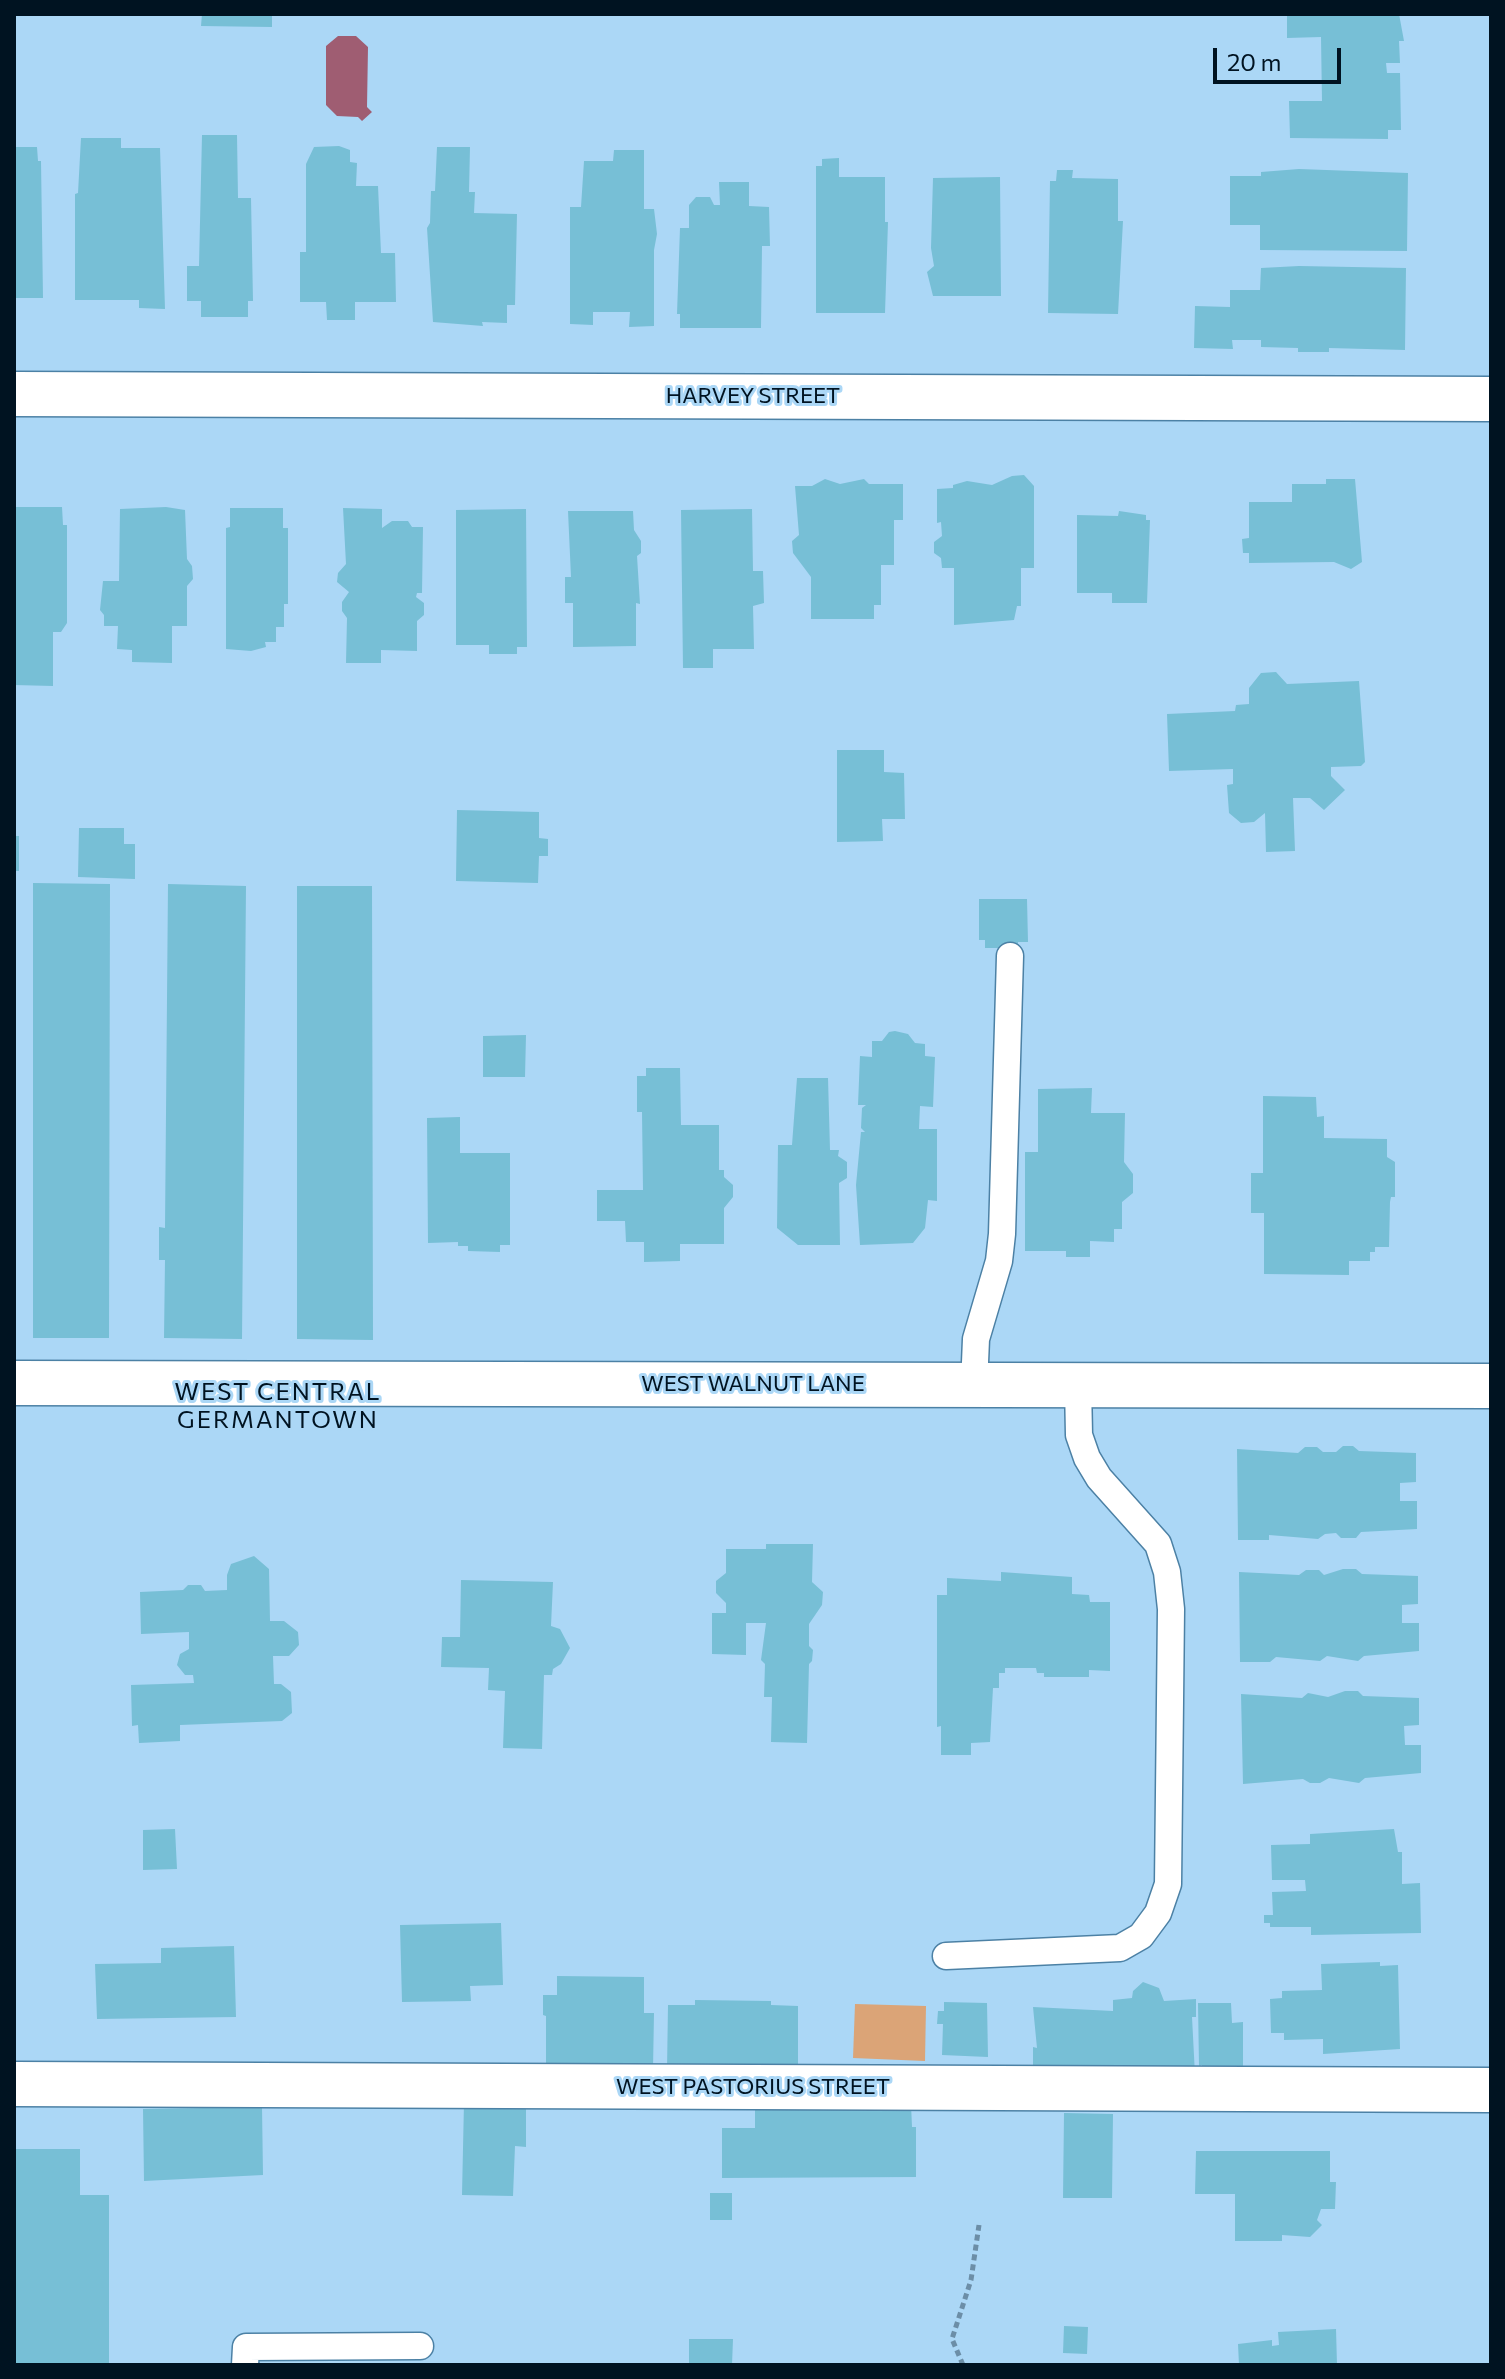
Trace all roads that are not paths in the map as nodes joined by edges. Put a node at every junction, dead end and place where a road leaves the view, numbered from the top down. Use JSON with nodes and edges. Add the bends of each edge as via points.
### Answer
{"nodes":[{"id":1,"x":14,"y":394,"type":"edge"},
{"id":2,"x":1491,"y":399,"type":"edge"},
{"id":3,"x":1010,"y":956,"type":"dead end"},
{"id":4,"x":14,"y":1383,"type":"edge"},
{"id":5,"x":1078,"y":1385,"type":"junction"},
{"id":6,"x":974,"y":1386,"type":"junction"},
{"id":7,"x":1491,"y":1386,"type":"edge"},
{"id":8,"x":946,"y":1956,"type":"dead end"},
{"id":9,"x":14,"y":2084,"type":"edge"},
{"id":10,"x":1491,"y":2090,"type":"edge"},
{"id":11,"x":420,"y":2346,"type":"dead end"},
{"id":12,"x":245,"y":2365,"type":"edge"}],
"edges":[{"from":1,"to":2,"type":"street","name":"HARVEY STREET"},
{"from":3,"to":6,"type":"lane","via":[[1002,1234],[976,1339]]},
{"from":4,"to":6,"type":"street","name":"WEST WALNUT LANE"},
{"from":5,"to":6,"type":"street","name":"WEST WALNUT LANE"},
{"from":5,"to":7,"type":"street","name":"WEST WALNUT LANE"},
{"from":5,"to":8,"type":"lane","via":[[1079,1435],[1087,1458],[1158,1544],[1167,1572],[1168,1884],[1158,1913],[1141,1936],[1120,1948]]},
{"from":9,"to":10,"type":"street","name":"WEST PASTORIUS STREET"},
{"from":11,"to":12,"type":"lane","via":[[246,2347]]}]}
